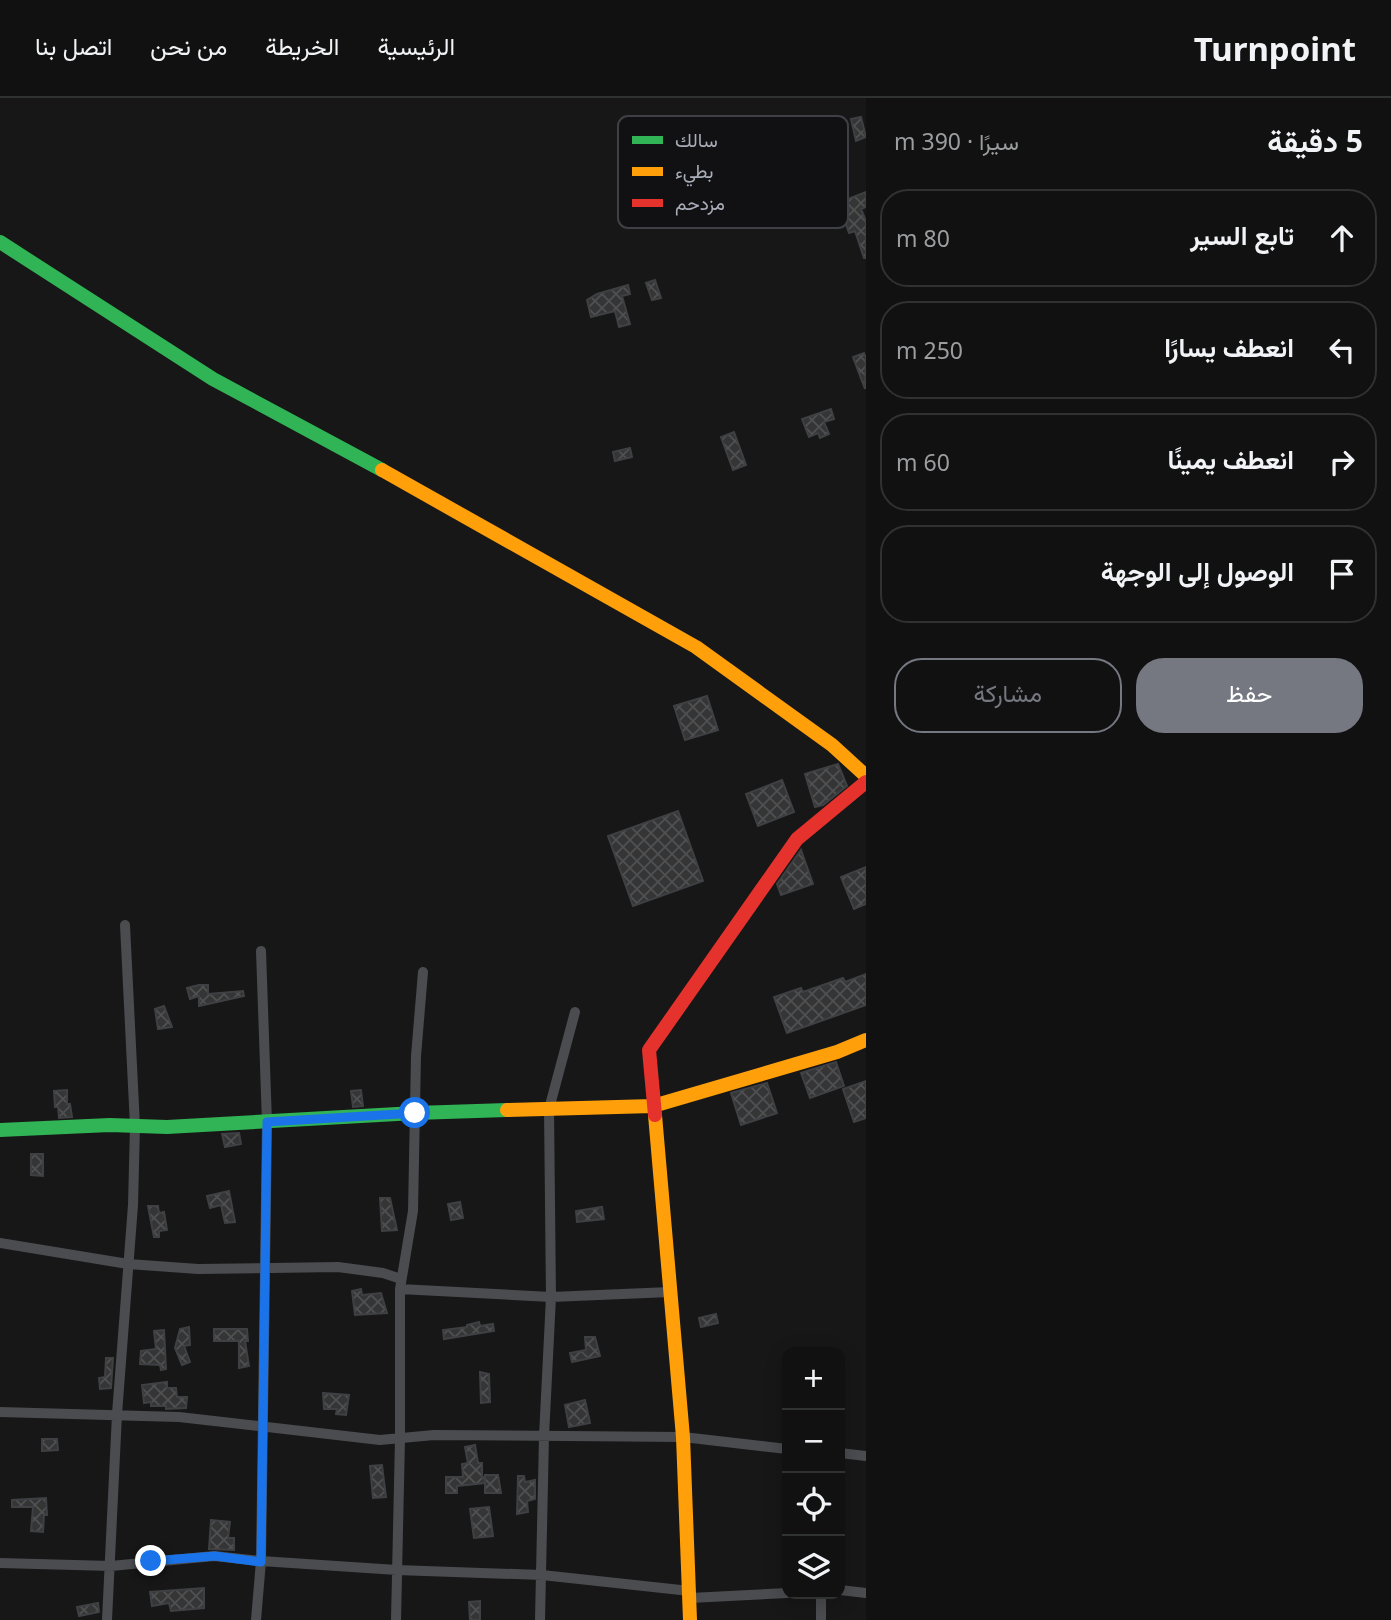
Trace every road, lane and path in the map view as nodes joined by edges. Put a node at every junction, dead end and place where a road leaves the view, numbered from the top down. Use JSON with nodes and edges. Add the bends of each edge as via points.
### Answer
{"nodes":[{"id":1,"x":0,"y":242,"type":"edge"},
{"id":2,"x":866,"y":776,"type":"edge"},
{"id":3,"x":866,"y":782,"type":"edge"},
{"id":4,"x":125,"y":925,"type":"dead end"},
{"id":5,"x":261,"y":951,"type":"dead end"},
{"id":6,"x":423,"y":972,"type":"dead end"},
{"id":7,"x":575,"y":1012,"type":"dead end"},
{"id":8,"x":866,"y":1040,"type":"edge"},
{"id":9,"x":653,"y":1106,"type":"junction"},
{"id":10,"x":549,"y":1109,"type":"junction"},
{"id":11,"x":415,"y":1113,"type":"junction"},
{"id":12,"x":267,"y":1122,"type":"junction"},
{"id":13,"x":135,"y":1126,"type":"junction"},
{"id":14,"x":0,"y":1130,"type":"edge"},
{"id":15,"x":0,"y":1243,"type":"edge"},
{"id":16,"x":128,"y":1264,"type":"junction"},
{"id":17,"x":265,"y":1268,"type":"junction"},
{"id":18,"x":400,"y":1284,"type":"junction"},
{"id":19,"x":670,"y":1292,"type":"junction"},
{"id":20,"x":551,"y":1297,"type":"junction"},
{"id":21,"x":0,"y":1412,"type":"edge"},
{"id":22,"x":117,"y":1414,"type":"junction"},
{"id":23,"x":261,"y":1425,"type":"junction"},
{"id":24,"x":544,"y":1436,"type":"junction"},
{"id":25,"x":684,"y":1437,"type":"junction"},
{"id":26,"x":400,"y":1439,"type":"junction"},
{"id":27,"x":782,"y":1448,"type":"edge"},
{"id":28,"x":845,"y":1454,"type":"edge"},
{"id":29,"x":866,"y":1456,"type":"edge"},
{"id":30,"x":261,"y":1562,"type":"junction"},
{"id":31,"x":0,"y":1563,"type":"edge"},
{"id":32,"x":111,"y":1566,"type":"junction"},
{"id":33,"x":397,"y":1570,"type":"junction"},
{"id":34,"x":542,"y":1575,"type":"junction"},
{"id":35,"x":845,"y":1591,"type":"edge"},
{"id":36,"x":782,"y":1593,"type":"edge"},
{"id":37,"x":866,"y":1593,"type":"edge"},
{"id":38,"x":690,"y":1595,"type":"junction"},
{"id":39,"x":821,"y":1599,"type":"edge"},
{"id":40,"x":107,"y":1620,"type":"edge"},
{"id":41,"x":256,"y":1620,"type":"edge"},
{"id":42,"x":396,"y":1620,"type":"edge"},
{"id":43,"x":540,"y":1620,"type":"edge"},
{"id":44,"x":690,"y":1620,"type":"edge"},
{"id":45,"x":821,"y":1620,"type":"edge"}],
"edges":[{"from":1,"to":2,"type":"street","via":[[213,379],[696,647],[832,745]]},
{"from":3,"to":9,"type":"street","via":[[797,839],[649,1050]]},
{"from":4,"to":13,"type":"street"},
{"from":5,"to":12,"type":"street"},
{"from":6,"to":11,"type":"street"},
{"from":7,"to":10,"type":"street"},
{"from":8,"to":9,"type":"street"},
{"from":9,"to":10,"type":"street"},
{"from":9,"to":19,"type":"street"},
{"from":10,"to":11,"type":"street"},
{"from":10,"to":20,"type":"street"},
{"from":11,"to":12,"type":"street"},
{"from":11,"to":18,"type":"street","via":[[413,1211]]},
{"from":12,"to":13,"type":"street"},
{"from":12,"to":17,"type":"street"},
{"from":13,"to":14,"type":"street"},
{"from":13,"to":16,"type":"street"},
{"from":15,"to":16,"type":"street"},
{"from":16,"to":17,"type":"street"},
{"from":16,"to":22,"type":"street"},
{"from":17,"to":18,"type":"street","via":[[373,1271]]},
{"from":17,"to":23,"type":"street"},
{"from":18,"to":20,"type":"street"},
{"from":18,"to":26,"type":"street"},
{"from":19,"to":20,"type":"street"},
{"from":19,"to":25,"type":"street"},
{"from":20,"to":24,"type":"street"},
{"from":21,"to":22,"type":"street"},
{"from":22,"to":23,"type":"street"},
{"from":22,"to":32,"type":"street"},
{"from":23,"to":26,"type":"street"},
{"from":23,"to":30,"type":"street"},
{"from":24,"to":25,"type":"street"},
{"from":24,"to":26,"type":"street"},
{"from":24,"to":34,"type":"street"},
{"from":25,"to":27,"type":"street"},
{"from":25,"to":38,"type":"street"},
{"from":26,"to":33,"type":"street"},
{"from":28,"to":29,"type":"street"},
{"from":30,"to":32,"type":"street","via":[[215,1556]]},
{"from":30,"to":33,"type":"street"},
{"from":30,"to":41,"type":"street"},
{"from":31,"to":32,"type":"street"},
{"from":32,"to":40,"type":"street"},
{"from":33,"to":34,"type":"street"},
{"from":33,"to":42,"type":"street"},
{"from":34,"to":38,"type":"street"},
{"from":34,"to":43,"type":"street"},
{"from":35,"to":37,"type":"street"},
{"from":36,"to":38,"type":"street"},
{"from":38,"to":44,"type":"street"},
{"from":39,"to":45,"type":"street"}]}
